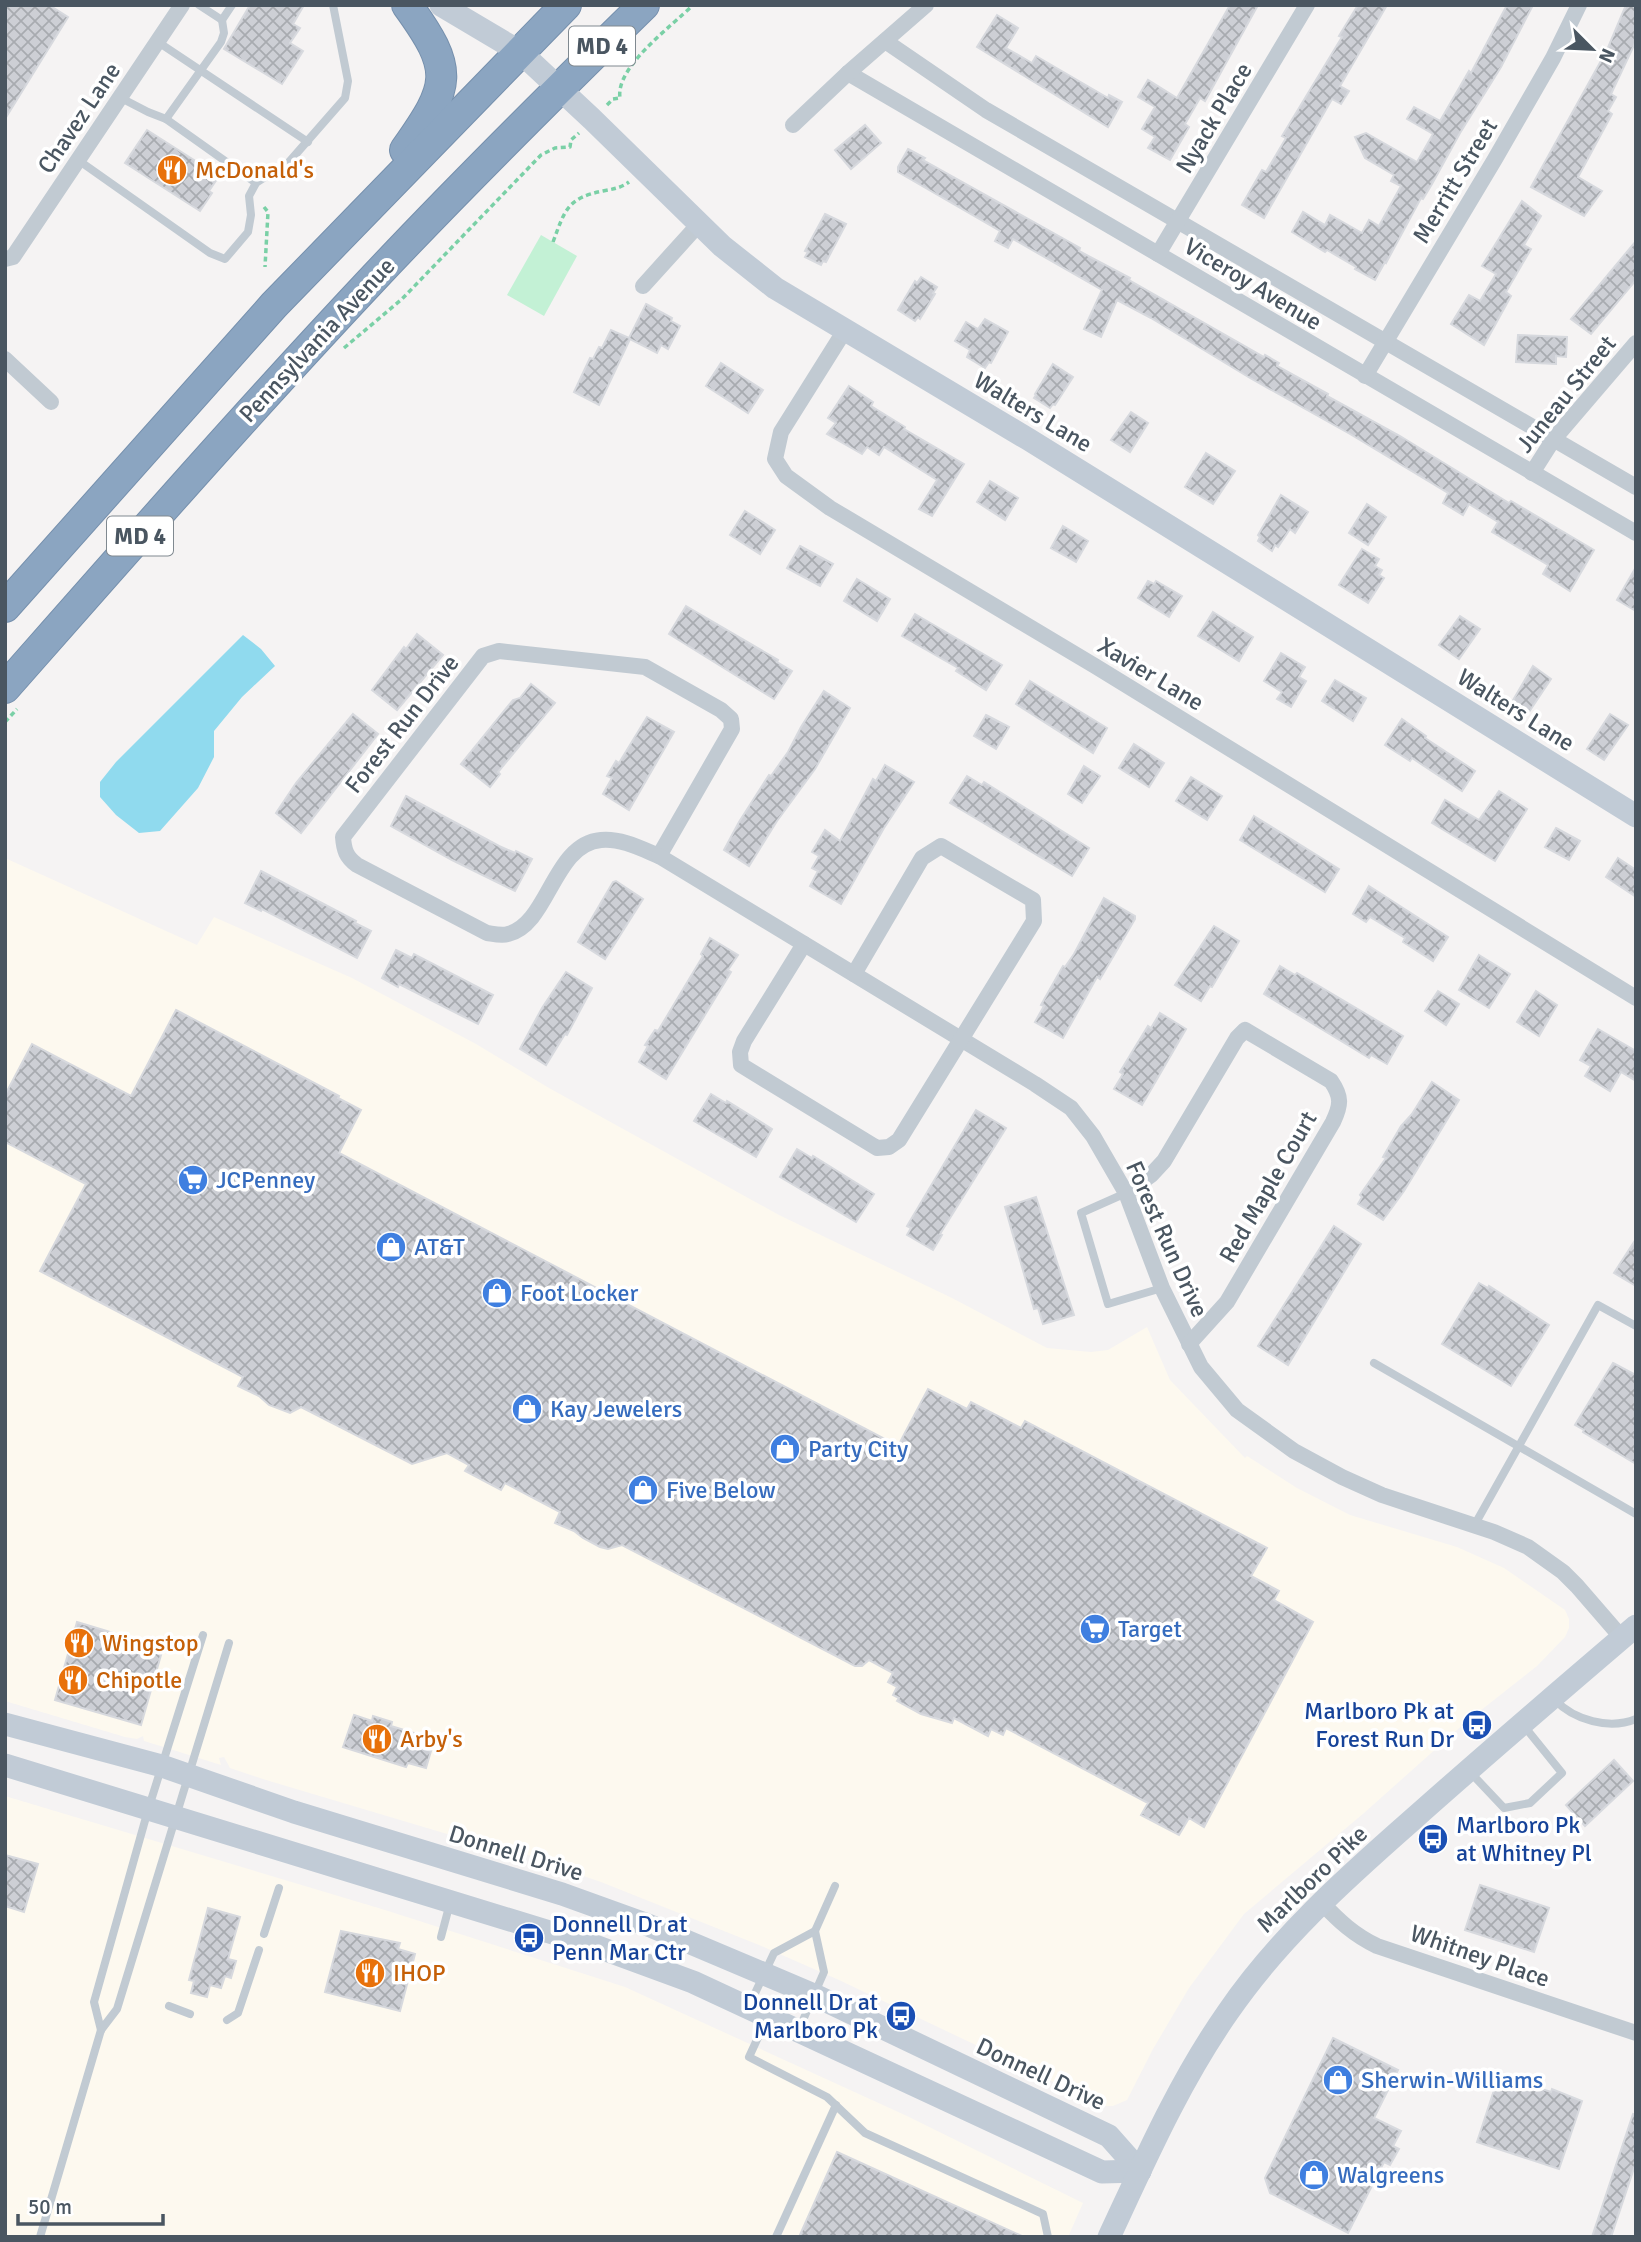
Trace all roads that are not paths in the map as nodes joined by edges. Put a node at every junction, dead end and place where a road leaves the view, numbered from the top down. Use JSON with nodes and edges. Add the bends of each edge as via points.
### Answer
{"nodes":[{"id":1,"x":182,"y":5,"type":"edge"},
{"id":2,"x":199,"y":5,"type":"edge"},
{"id":3,"x":232,"y":5,"type":"edge"},
{"id":4,"x":333,"y":5,"type":"edge"},
{"id":5,"x":407,"y":5,"type":"edge"},
{"id":6,"x":441,"y":5,"type":"edge"},
{"id":7,"x":566,"y":5,"type":"edge"},
{"id":8,"x":645,"y":5,"type":"edge"},
{"id":9,"x":926,"y":5,"type":"edge"},
{"id":10,"x":1307,"y":5,"type":"edge"},
{"id":11,"x":1579,"y":5,"type":"edge"},
{"id":12,"x":222,"y":20,"type":"junction"},
{"id":13,"x":884,"y":41,"type":"junction"},
{"id":14,"x":158,"y":42,"type":"junction"},
{"id":15,"x":520,"y":53,"type":"junction"},
{"id":16,"x":200,"y":70,"type":"junction"},
{"id":17,"x":848,"y":72,"type":"junction"},
{"id":18,"x":560,"y":88,"type":"junction"},
{"id":19,"x":121,"y":97,"type":"junction"},
{"id":20,"x":166,"y":119,"type":"junction"},
{"id":21,"x":793,"y":125,"type":"dead end"},
{"id":22,"x":308,"y":142,"type":"junction"},
{"id":23,"x":78,"y":160,"type":"junction"},
{"id":24,"x":256,"y":183,"type":"junction"},
{"id":25,"x":1178,"y":222,"type":"junction"},
{"id":26,"x":699,"y":224,"type":"junction"},
{"id":27,"x":349,"y":227,"type":"junction"},
{"id":28,"x":1158,"y":254,"type":"junction"},
{"id":29,"x":9,"y":258,"type":"edge"},
{"id":30,"x":643,"y":286,"type":"dead end"},
{"id":31,"x":845,"y":330,"type":"junction"},
{"id":32,"x":1387,"y":342,"type":"junction"},
{"id":33,"x":1636,"y":343,"type":"edge"},
{"id":34,"x":5,"y":359,"type":"edge"},
{"id":35,"x":1365,"y":376,"type":"junction"},
{"id":36,"x":51,"y":402,"type":"dead end"},
{"id":37,"x":1553,"y":440,"type":"junction"},
{"id":38,"x":1532,"y":473,"type":"junction"},
{"id":39,"x":1636,"y":487,"type":"edge"},
{"id":40,"x":1636,"y":533,"type":"edge"},
{"id":41,"x":5,"y":607,"type":"edge"},
{"id":42,"x":14,"y":695,"type":"edge"},
{"id":43,"x":1636,"y":816,"type":"edge"},
{"id":44,"x":659,"y":856,"type":"junction"},
{"id":45,"x":804,"y":944,"type":"junction"},
{"id":46,"x":853,"y":974,"type":"junction"},
{"id":47,"x":1636,"y":998,"type":"edge"},
{"id":48,"x":960,"y":1040,"type":"junction"},
{"id":49,"x":1126,"y":1193,"type":"junction"},
{"id":50,"x":1162,"y":1288,"type":"junction"},
{"id":51,"x":1636,"y":1326,"type":"edge"},
{"id":52,"x":1189,"y":1344,"type":"junction"},
{"id":53,"x":1374,"y":1363,"type":"dead end"},
{"id":54,"x":1519,"y":1448,"type":"junction"},
{"id":55,"x":1636,"y":1514,"type":"edge"},
{"id":56,"x":1475,"y":1526,"type":"junction"},
{"id":57,"x":1629,"y":1632,"type":"edge"},
{"id":58,"x":203,"y":1635,"type":"dead end"},
{"id":59,"x":229,"y":1643,"type":"dead end"},
{"id":60,"x":1552,"y":1697,"type":"junction"},
{"id":61,"x":1636,"y":1719,"type":"edge"},
{"id":62,"x":1522,"y":1723,"type":"junction"},
{"id":63,"x":5,"y":1724,"type":"edge"},
{"id":64,"x":5,"y":1765,"type":"edge"},
{"id":65,"x":162,"y":1766,"type":"junction"},
{"id":66,"x":1468,"y":1770,"type":"junction"},
{"id":67,"x":188,"y":1775,"type":"junction"},
{"id":68,"x":148,"y":1810,"type":"junction"},
{"id":69,"x":174,"y":1818,"type":"junction"},
{"id":70,"x":835,"y":1886,"type":"dead end"},
{"id":71,"x":279,"y":1888,"type":"dead end"},
{"id":72,"x":451,"y":1902,"type":"junction"},
{"id":73,"x":1322,"y":1903,"type":"junction"},
{"id":74,"x":815,"y":1931,"type":"junction"},
{"id":75,"x":264,"y":1934,"type":"dead end"},
{"id":76,"x":441,"y":1937,"type":"dead end"},
{"id":77,"x":258,"y":1950,"type":"dead end"},
{"id":78,"x":764,"y":1973,"type":"junction"},
{"id":79,"x":814,"y":1995,"type":"junction"},
{"id":80,"x":169,"y":2006,"type":"dead end"},
{"id":81,"x":758,"y":2012,"type":"junction"},
{"id":82,"x":190,"y":2014,"type":"dead end"},
{"id":83,"x":227,"y":2021,"type":"dead end"},
{"id":84,"x":101,"y":2030,"type":"junction"},
{"id":85,"x":798,"y":2030,"type":"junction"},
{"id":86,"x":1636,"y":2033,"type":"edge"},
{"id":87,"x":836,"y":2105,"type":"junction"},
{"id":88,"x":1140,"y":2171,"type":"junction"},
{"id":89,"x":40,"y":2237,"type":"edge"},
{"id":90,"x":776,"y":2237,"type":"edge"},
{"id":91,"x":1048,"y":2237,"type":"edge"},
{"id":92,"x":1109,"y":2237,"type":"edge"}],
"edges":[{"from":1,"to":14,"type":"street","name":"Chavez Lane"},
{"from":2,"to":12,"type":"lane"},
{"from":3,"to":12,"type":"lane"},
{"from":4,"to":22,"type":"lane","via":[[348,81],[345,98]]},
{"from":5,"to":27,"type":"highway","via":[[437,51],[440,89],[429,116]]},
{"from":6,"to":15,"type":"street","name":"Walters Lane"},
{"from":7,"to":15,"type":"highway","number":"MD 4"},
{"from":8,"to":18,"type":"highway","name":"Pennsylvania Avenue","number":"MD 4"},
{"from":9,"to":13,"type":"street"},
{"from":10,"to":25,"type":"street","name":"Nyack Place"},
{"from":11,"to":32,"type":"street","name":"Merritt Street","via":[[1541,80]]},
{"from":12,"to":16,"type":"lane","via":[[222,42]]},
{"from":13,"to":17,"type":"street"},
{"from":13,"to":25,"type":"street","name":"Viceroy Avenue","via":[[986,110]]},
{"from":14,"to":16,"type":"lane"},
{"from":14,"to":19,"type":"street","name":"Chavez Lane"},
{"from":15,"to":18,"type":"street","name":"Walters Lane"},
{"from":15,"to":27,"type":"highway","number":"MD 4"},
{"from":16,"to":20,"type":"lane"},
{"from":16,"to":22,"type":"lane"},
{"from":17,"to":21,"type":"street"},
{"from":17,"to":28,"type":"street","name":"Viceroy Avenue"},
{"from":18,"to":26,"type":"street","name":"Walters Lane"},
{"from":18,"to":42,"type":"highway","name":"Pennsylvania Avenue","number":"MD 4","via":[[275,384]]},
{"from":19,"to":20,"type":"lane"},
{"from":19,"to":23,"type":"street","name":"Chavez Lane"},
{"from":20,"to":24,"type":"lane"},
{"from":22,"to":24,"type":"lane","via":[[289,162]]},
{"from":23,"to":24,"type":"lane","via":[[225,259],[247,232],[249,197]]},
{"from":23,"to":29,"type":"street","name":"Chavez Lane"},
{"from":25,"to":28,"type":"street","name":"Nyack Place"},
{"from":25,"to":32,"type":"street","name":"Viceroy Avenue"},
{"from":26,"to":30,"type":"street"},
{"from":26,"to":31,"type":"street","name":"Walters Lane","via":[[775,288]]},
{"from":27,"to":41,"type":"highway","number":"MD 4"},
{"from":28,"to":35,"type":"street","name":"Viceroy Avenue"},
{"from":31,"to":43,"type":"street","name":"Walters Lane"},
{"from":31,"to":47,"type":"street","name":"Xavier Lane","via":[[781,432],[775,459],[786,476],[830,508]]},
{"from":32,"to":35,"type":"street","name":"Merritt Street"},
{"from":32,"to":37,"type":"street","name":"Viceroy Avenue"},
{"from":33,"to":37,"type":"street","name":"Juneau Street"},
{"from":34,"to":36,"type":"street"},
{"from":35,"to":38,"type":"street","name":"Viceroy Avenue"},
{"from":37,"to":38,"type":"street","name":"Juneau Street"},
{"from":37,"to":39,"type":"street","name":"Viceroy Avenue"},
{"from":38,"to":40,"type":"street","name":"Viceroy Avenue"},
{"from":44,"to":44,"type":"street","name":"Forest Run Drive","via":[[617,841],[601,840],[583,847],[564,865],[528,921],[505,935],[487,933],[357,865],[348,859],[344,837],[483,656],[499,651],[645,667],[731,719],[729,737]]},
{"from":44,"to":45,"type":"street","name":"Forest Run Drive"},
{"from":45,"to":46,"type":"street","name":"Forest Run Drive"},
{"from":45,"to":48,"type":"street","via":[[744,1041],[741,1065],[753,1074],[877,1147],[889,1147],[899,1140]]},
{"from":46,"to":48,"type":"street","name":"Forest Run Drive"},
{"from":46,"to":48,"type":"street","via":[[922,858],[941,846],[1033,900],[1034,921]]},
{"from":48,"to":49,"type":"street","name":"Forest Run Drive","via":[[1071,1108]]},
{"from":49,"to":50,"type":"street","name":"Forest Run Drive"},
{"from":49,"to":50,"type":"lane","name":"Red Maple Court","via":[[1081,1213],[1108,1304]]},
{"from":49,"to":52,"type":"street","name":"Red Maple Court","via":[[1164,1161],[1245,1030],[1331,1080],[1340,1094],[1333,1122],[1227,1302]]},
{"from":50,"to":52,"type":"street","name":"Forest Run Drive"},
{"from":51,"to":54,"type":"lane","via":[[1598,1305]]},
{"from":52,"to":56,"type":"street","name":"Forest Run Drive","via":[[1201,1367],[1237,1410],[1294,1451],[1382,1495]]},
{"from":53,"to":54,"type":"lane"},
{"from":54,"to":55,"type":"lane"},
{"from":54,"to":56,"type":"lane"},
{"from":56,"to":57,"type":"street","name":"Forest Run Drive","via":[[1528,1547]]},
{"from":57,"to":60,"type":"street","name":"Marlboro Pike"},
{"from":58,"to":65,"type":"lane"},
{"from":59,"to":67,"type":"lane"},
{"from":60,"to":61,"type":"lane","via":[[1569,1711],[1595,1722]]},
{"from":60,"to":62,"type":"street","name":"Marlboro Pike"},
{"from":62,"to":66,"type":"street","name":"Marlboro Pike"},
{"from":62,"to":66,"type":"lane","via":[[1562,1773],[1530,1803],[1504,1808]]},
{"from":63,"to":65,"type":"street","name":"Donnell Drive"},
{"from":64,"to":68,"type":"street"},
{"from":65,"to":67,"type":"street","name":"Donnell Drive"},
{"from":65,"to":68,"type":"lane"},
{"from":66,"to":73,"type":"street","name":"Marlboro Pike"},
{"from":67,"to":69,"type":"lane"},
{"from":67,"to":78,"type":"street","name":"Donnell Drive","via":[[562,1894],[649,1924]]},
{"from":68,"to":69,"type":"street"},
{"from":68,"to":84,"type":"lane","via":[[94,2002]]},
{"from":69,"to":72,"type":"street"},
{"from":69,"to":84,"type":"lane","via":[[117,2009]]},
{"from":70,"to":74,"type":"lane"},
{"from":71,"to":75,"type":"lane"},
{"from":72,"to":76,"type":"lane"},
{"from":72,"to":81,"type":"street","via":[[595,1945]]},
{"from":73,"to":86,"type":"street","name":"Whitney Place","via":[[1342,1925],[1377,1946]]},
{"from":73,"to":88,"type":"street","name":"Marlboro Pike","via":[[1262,1966],[1229,2010],[1169,2108]]},
{"from":74,"to":78,"type":"lane","via":[[774,1953]]},
{"from":74,"to":79,"type":"lane","via":[[824,1972]]},
{"from":77,"to":83,"type":"lane","via":[[239,2013]]},
{"from":78,"to":79,"type":"street","name":"Donnell Drive"},
{"from":78,"to":81,"type":"lane"},
{"from":79,"to":85,"type":"lane"},
{"from":79,"to":88,"type":"street","name":"Donnell Drive","via":[[1109,2136]]},
{"from":80,"to":82,"type":"lane"},
{"from":81,"to":85,"type":"street"},
{"from":81,"to":87,"type":"lane","via":[[749,2057]]},
{"from":84,"to":89,"type":"lane"},
{"from":85,"to":88,"type":"street","via":[[1102,2172]]},
{"from":87,"to":90,"type":"lane"},
{"from":87,"to":91,"type":"lane","via":[[866,2133],[1043,2214]]},
{"from":88,"to":92,"type":"street","name":"Marlboro Pike"}]}
